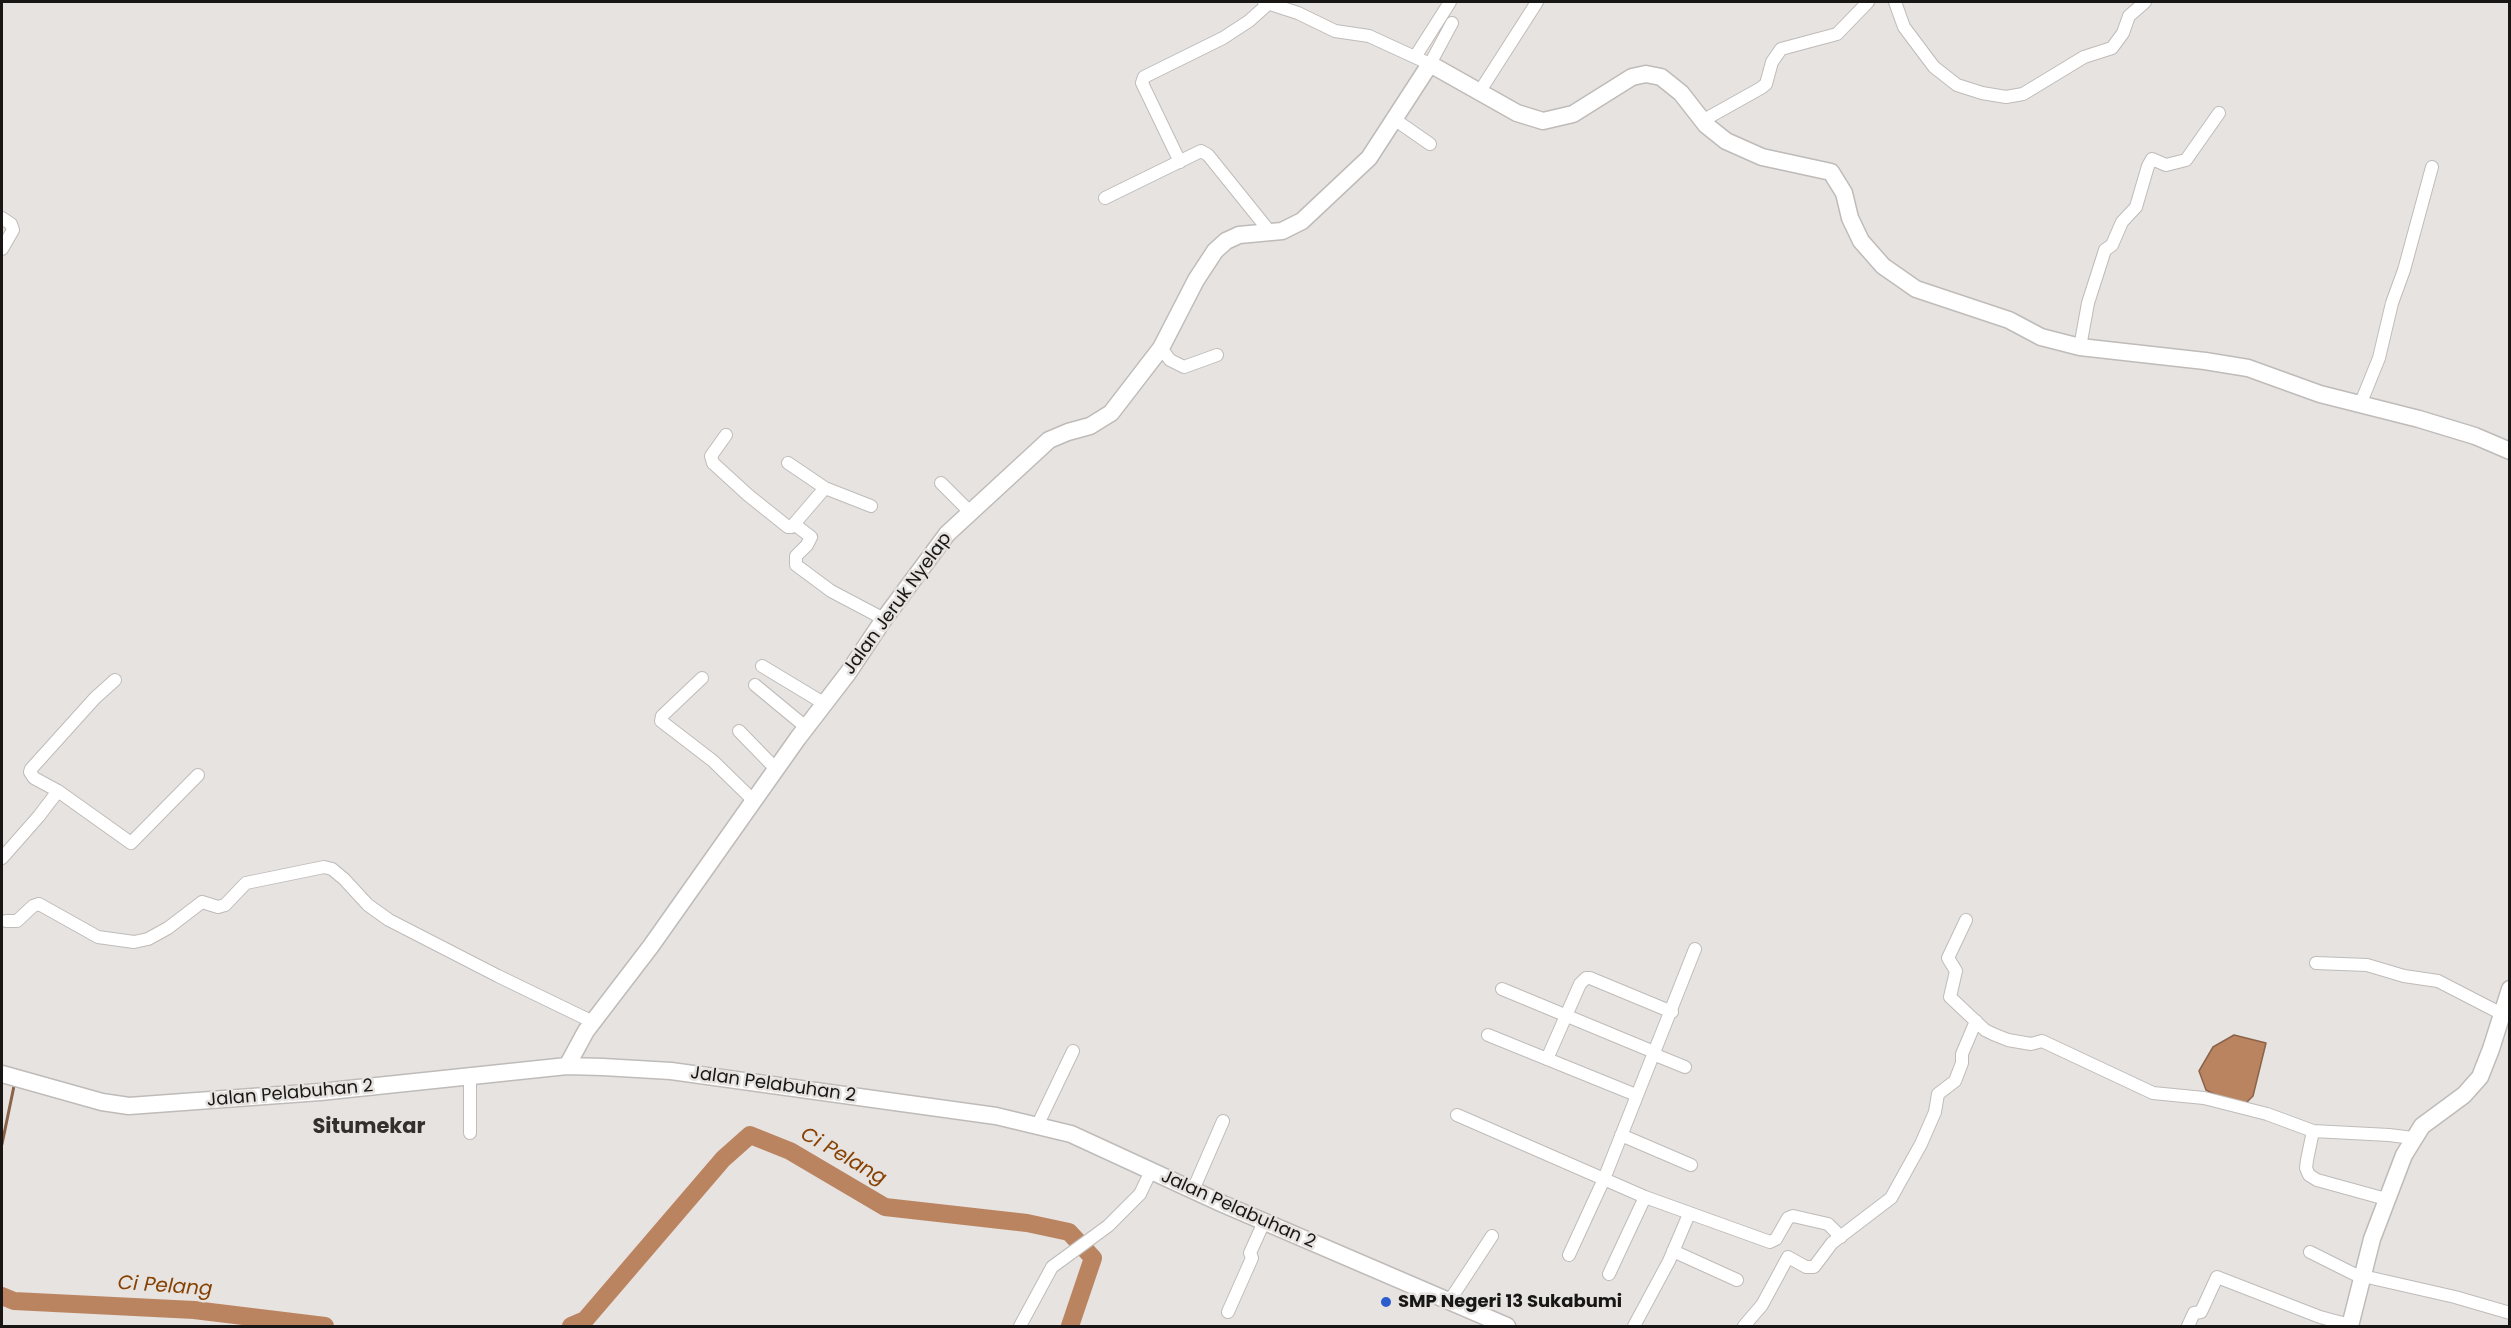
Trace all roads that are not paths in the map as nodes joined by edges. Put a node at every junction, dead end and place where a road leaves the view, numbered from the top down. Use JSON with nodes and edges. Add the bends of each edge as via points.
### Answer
{"nodes":[{"id":1,"x":1450,"y":2,"type":"edge"},
{"id":2,"x":1537,"y":2,"type":"edge"},
{"id":3,"x":1868,"y":2,"type":"edge"},
{"id":4,"x":1895,"y":2,"type":"edge"},
{"id":5,"x":2145,"y":2,"type":"edge"},
{"id":6,"x":1266,"y":3,"type":"edge"},
{"id":7,"x":1452,"y":23,"type":"dead end"},
{"id":8,"x":1423,"y":61,"type":"junction"},
{"id":9,"x":1480,"y":91,"type":"junction"},
{"id":10,"x":2219,"y":113,"type":"dead end"},
{"id":11,"x":1395,"y":118,"type":"junction"},
{"id":12,"x":1702,"y":121,"type":"junction"},
{"id":13,"x":1430,"y":144,"type":"dead end"},
{"id":14,"x":1180,"y":162,"type":"junction"},
{"id":15,"x":2432,"y":166,"type":"dead end"},
{"id":16,"x":1106,"y":198,"type":"dead end"},
{"id":17,"x":2,"y":218,"type":"edge"},
{"id":18,"x":1270,"y":232,"type":"junction"},
{"id":19,"x":2,"y":249,"type":"edge"},
{"id":20,"x":2080,"y":346,"type":"junction"},
{"id":21,"x":1161,"y":348,"type":"junction"},
{"id":22,"x":1217,"y":355,"type":"dead end"},
{"id":23,"x":2360,"y":405,"type":"junction"},
{"id":24,"x":726,"y":435,"type":"dead end"},
{"id":25,"x":2510,"y":451,"type":"edge"},
{"id":26,"x":788,"y":463,"type":"dead end"},
{"id":27,"x":942,"y":483,"type":"dead end"},
{"id":28,"x":825,"y":488,"type":"junction"},
{"id":29,"x":871,"y":506,"type":"dead end"},
{"id":30,"x":970,"y":512,"type":"junction"},
{"id":31,"x":794,"y":524,"type":"junction"},
{"id":32,"x":884,"y":619,"type":"junction"},
{"id":33,"x":762,"y":666,"type":"dead end"},
{"id":34,"x":702,"y":678,"type":"dead end"},
{"id":35,"x":115,"y":680,"type":"dead end"},
{"id":36,"x":755,"y":685,"type":"dead end"},
{"id":37,"x":825,"y":704,"type":"junction"},
{"id":38,"x":807,"y":728,"type":"junction"},
{"id":39,"x":739,"y":731,"type":"dead end"},
{"id":40,"x":776,"y":769,"type":"junction"},
{"id":41,"x":198,"y":775,"type":"dead end"},
{"id":42,"x":58,"y":792,"type":"junction"},
{"id":43,"x":754,"y":801,"type":"junction"},
{"id":44,"x":2,"y":858,"type":"edge"},
{"id":45,"x":3,"y":920,"type":"edge"},
{"id":46,"x":1966,"y":920,"type":"dead end"},
{"id":47,"x":1695,"y":949,"type":"dead end"},
{"id":48,"x":2316,"y":963,"type":"dead end"},
{"id":49,"x":1502,"y":989,"type":"dead end"},
{"id":50,"x":2510,"y":989,"type":"edge"},
{"id":51,"x":1672,"y":1012,"type":"junction"},
{"id":52,"x":2502,"y":1014,"type":"junction"},
{"id":53,"x":1566,"y":1016,"type":"junction"},
{"id":54,"x":1976,"y":1021,"type":"junction"},
{"id":55,"x":593,"y":1022,"type":"junction"},
{"id":56,"x":1488,"y":1035,"type":"dead end"},
{"id":57,"x":1073,"y":1051,"type":"dead end"},
{"id":58,"x":1654,"y":1053,"type":"junction"},
{"id":59,"x":1547,"y":1059,"type":"junction"},
{"id":60,"x":567,"y":1066,"type":"junction"},
{"id":61,"x":1685,"y":1067,"type":"dead end"},
{"id":62,"x":2,"y":1074,"type":"edge"},
{"id":63,"x":470,"y":1077,"type":"junction"},
{"id":64,"x":1636,"y":1095,"type":"junction"},
{"id":65,"x":1457,"y":1115,"type":"dead end"},
{"id":66,"x":1223,"y":1121,"type":"dead end"},
{"id":67,"x":1038,"y":1124,"type":"junction"},
{"id":68,"x":2313,"y":1131,"type":"junction"},
{"id":69,"x":470,"y":1133,"type":"dead end"},
{"id":70,"x":1621,"y":1135,"type":"junction"},
{"id":71,"x":2413,"y":1138,"type":"junction"},
{"id":72,"x":1691,"y":1165,"type":"dead end"},
{"id":73,"x":1151,"y":1171,"type":"junction"},
{"id":74,"x":1604,"y":1179,"type":"junction"},
{"id":75,"x":1193,"y":1190,"type":"junction"},
{"id":76,"x":1645,"y":1197,"type":"junction"},
{"id":77,"x":2386,"y":1199,"type":"junction"},
{"id":78,"x":1689,"y":1214,"type":"junction"},
{"id":79,"x":1264,"y":1222,"type":"junction"},
{"id":80,"x":1492,"y":1236,"type":"dead end"},
{"id":81,"x":1841,"y":1237,"type":"junction"},
{"id":82,"x":1673,"y":1251,"type":"junction"},
{"id":83,"x":2310,"y":1252,"type":"dead end"},
{"id":84,"x":1569,"y":1255,"type":"dead end"},
{"id":85,"x":1609,"y":1274,"type":"dead end"},
{"id":86,"x":2364,"y":1277,"type":"junction"},
{"id":87,"x":1737,"y":1280,"type":"dead end"},
{"id":88,"x":1448,"y":1303,"type":"junction"},
{"id":89,"x":1228,"y":1312,"type":"dead end"},
{"id":90,"x":2510,"y":1313,"type":"edge"},
{"id":91,"x":1020,"y":1326,"type":"edge"},
{"id":92,"x":1507,"y":1326,"type":"edge"},
{"id":93,"x":1634,"y":1326,"type":"edge"},
{"id":94,"x":1744,"y":1326,"type":"edge"},
{"id":95,"x":2188,"y":1326,"type":"edge"},
{"id":96,"x":2350,"y":1326,"type":"edge"}],
"edges":[{"from":1,"to":8,"type":"street"},
{"from":2,"to":9,"type":"street"},
{"from":3,"to":12,"type":"street","via":[[1837,34],[1781,49],[1772,62],[1766,84]]},
{"from":4,"to":5,"type":"street","via":[[1905,27],[1934,67],[1957,85],[2006,97],[2024,94],[2084,57],[2112,48],[2129,16]]},
{"from":6,"to":8,"type":"street","via":[[1335,31],[1369,36]]},
{"from":6,"to":14,"type":"street","via":[[1249,21],[1223,38],[1144,77],[1142,83]]},
{"from":7,"to":8,"type":"street"},
{"from":8,"to":9,"type":"street"},
{"from":8,"to":11,"type":"street","name":"Jalan Jeruk Nyelap"},
{"from":9,"to":12,"type":"street","via":[[1526,117],[1550,120],[1574,114],[1622,81],[1653,74],[1672,84]]},
{"from":10,"to":20,"type":"street","via":[[2186,160],[2166,165],[2152,159],[2148,165],[2136,207],[2122,222],[2112,245],[2105,249]]},
{"from":11,"to":13,"type":"street"},
{"from":11,"to":18,"type":"street","name":"Jalan Jeruk Nyelap","via":[[1364,163],[1309,215],[1290,229]]},
{"from":12,"to":20,"type":"street","via":[[1726,141],[1748,152],[1831,172],[1862,241],[1903,282],[1929,295],[2009,320],[2041,337]]},
{"from":14,"to":16,"type":"street"},
{"from":14,"to":18,"type":"street","via":[[1198,152],[1208,155]]},
{"from":15,"to":23,"type":"street","via":[[2379,358]]},
{"from":17,"to":19,"type":"street","via":[[14,230]]},
{"from":18,"to":21,"type":"street","name":"Jalan Jeruk Nyelap","via":[[1239,236],[1215,251]]},
{"from":20,"to":23,"type":"street","via":[[2248,368]]},
{"from":21,"to":22,"type":"street","via":[[1170,360],[1184,367]]},
{"from":21,"to":30,"type":"street","name":"Jalan Jeruk Nyelap","via":[[1105,417],[1049,440]]},
{"from":23,"to":25,"type":"street","via":[[2419,418]]},
{"from":24,"to":31,"type":"street","via":[[711,456],[713,463],[788,527]]},
{"from":26,"to":28,"type":"street"},
{"from":27,"to":30,"type":"street"},
{"from":28,"to":29,"type":"street"},
{"from":28,"to":31,"type":"street"},
{"from":30,"to":32,"type":"street","name":"Jalan Jeruk Nyelap","via":[[947,534]]},
{"from":31,"to":32,"type":"street","via":[[812,537],[796,556],[796,565],[831,591]]},
{"from":32,"to":37,"type":"street","name":"Jalan Jeruk Nyelap"},
{"from":33,"to":37,"type":"street"},
{"from":34,"to":43,"type":"street","via":[[661,721]]},
{"from":35,"to":42,"type":"street","via":[[31,768],[34,778]]},
{"from":36,"to":38,"type":"street"},
{"from":37,"to":38,"type":"street","name":"Jalan Jeruk Nyelap"},
{"from":38,"to":40,"type":"street","name":"Jalan Jeruk Nyelap"},
{"from":39,"to":40,"type":"street"},
{"from":40,"to":43,"type":"street","name":"Jalan Jeruk Nyelap"},
{"from":41,"to":42,"type":"street","via":[[131,843]]},
{"from":42,"to":44,"type":"street"},
{"from":43,"to":55,"type":"street","name":"Jalan Jeruk Nyelap"},
{"from":45,"to":55,"type":"street","via":[[17,921],[39,904],[98,937],[134,942],[168,928],[202,902],[225,905],[246,883],[324,867],[338,874],[368,905],[390,920]]},
{"from":46,"to":54,"type":"street","via":[[1948,958],[1956,971],[1950,997]]},
{"from":47,"to":51,"type":"street"},
{"from":48,"to":52,"type":"street","via":[[2367,964],[2404,976],[2435,980]]},
{"from":49,"to":53,"type":"street"},
{"from":50,"to":52,"type":"street"},
{"from":51,"to":53,"type":"street","via":[[1588,977],[1582,981]]},
{"from":51,"to":58,"type":"street"},
{"from":52,"to":71,"type":"street","via":[[2480,1077]]},
{"from":53,"to":58,"type":"street"},
{"from":53,"to":59,"type":"street"},
{"from":54,"to":68,"type":"street","via":[[1985,1030],[2008,1040],[2031,1044],[2042,1041],[2143,1090],[2165,1096],[2204,1098]]},
{"from":54,"to":81,"type":"street","via":[[1955,1081],[1938,1094],[1921,1144],[1891,1198]]},
{"from":55,"to":60,"type":"street","name":"Jalan Jeruk Nyelap"},
{"from":56,"to":59,"type":"street"},
{"from":57,"to":67,"type":"street"},
{"from":58,"to":61,"type":"street"},
{"from":58,"to":64,"type":"street"},
{"from":59,"to":64,"type":"street"},
{"from":60,"to":63,"type":"street","name":"Jalan Pelabuhan 2"},
{"from":60,"to":67,"type":"street","name":"Jalan Pelabuhan 2","via":[[671,1071]]},
{"from":62,"to":63,"type":"street","name":"Jalan Pelabuhan 2","via":[[129,1106]]},
{"from":63,"to":69,"type":"street"},
{"from":64,"to":70,"type":"street"},
{"from":65,"to":74,"type":"street"},
{"from":66,"to":75,"type":"street"},
{"from":67,"to":73,"type":"street","name":"Jalan Pelabuhan 2","via":[[1071,1134]]},
{"from":68,"to":71,"type":"street"},
{"from":68,"to":77,"type":"street","via":[[2306,1168],[2309,1175]]},
{"from":70,"to":72,"type":"street"},
{"from":70,"to":74,"type":"street"},
{"from":71,"to":77,"type":"street"},
{"from":73,"to":75,"type":"street","name":"Jalan Pelabuhan 2"},
{"from":73,"to":91,"type":"street","via":[[1140,1194],[1108,1226],[1049,1270]]},
{"from":74,"to":76,"type":"street"},
{"from":74,"to":84,"type":"street"},
{"from":75,"to":79,"type":"street","name":"Jalan Pelabuhan 2"},
{"from":76,"to":78,"type":"street"},
{"from":76,"to":85,"type":"street"},
{"from":77,"to":86,"type":"street"},
{"from":78,"to":81,"type":"street","via":[[1770,1242],[1793,1216],[1828,1224]]},
{"from":78,"to":82,"type":"street"},
{"from":79,"to":88,"type":"street","name":"Jalan Pelabuhan 2"},
{"from":79,"to":89,"type":"street"},
{"from":80,"to":88,"type":"street"},
{"from":81,"to":94,"type":"street","via":[[1814,1267],[1788,1257],[1762,1305]]},
{"from":82,"to":87,"type":"street"},
{"from":82,"to":93,"type":"street"},
{"from":83,"to":86,"type":"street"},
{"from":86,"to":90,"type":"street"},
{"from":86,"to":96,"type":"street"},
{"from":88,"to":92,"type":"street","name":"Jalan Pelabuhan 2"},
{"from":95,"to":96,"type":"street","via":[[2194,1313],[2201,1312],[2217,1277]]}]}
